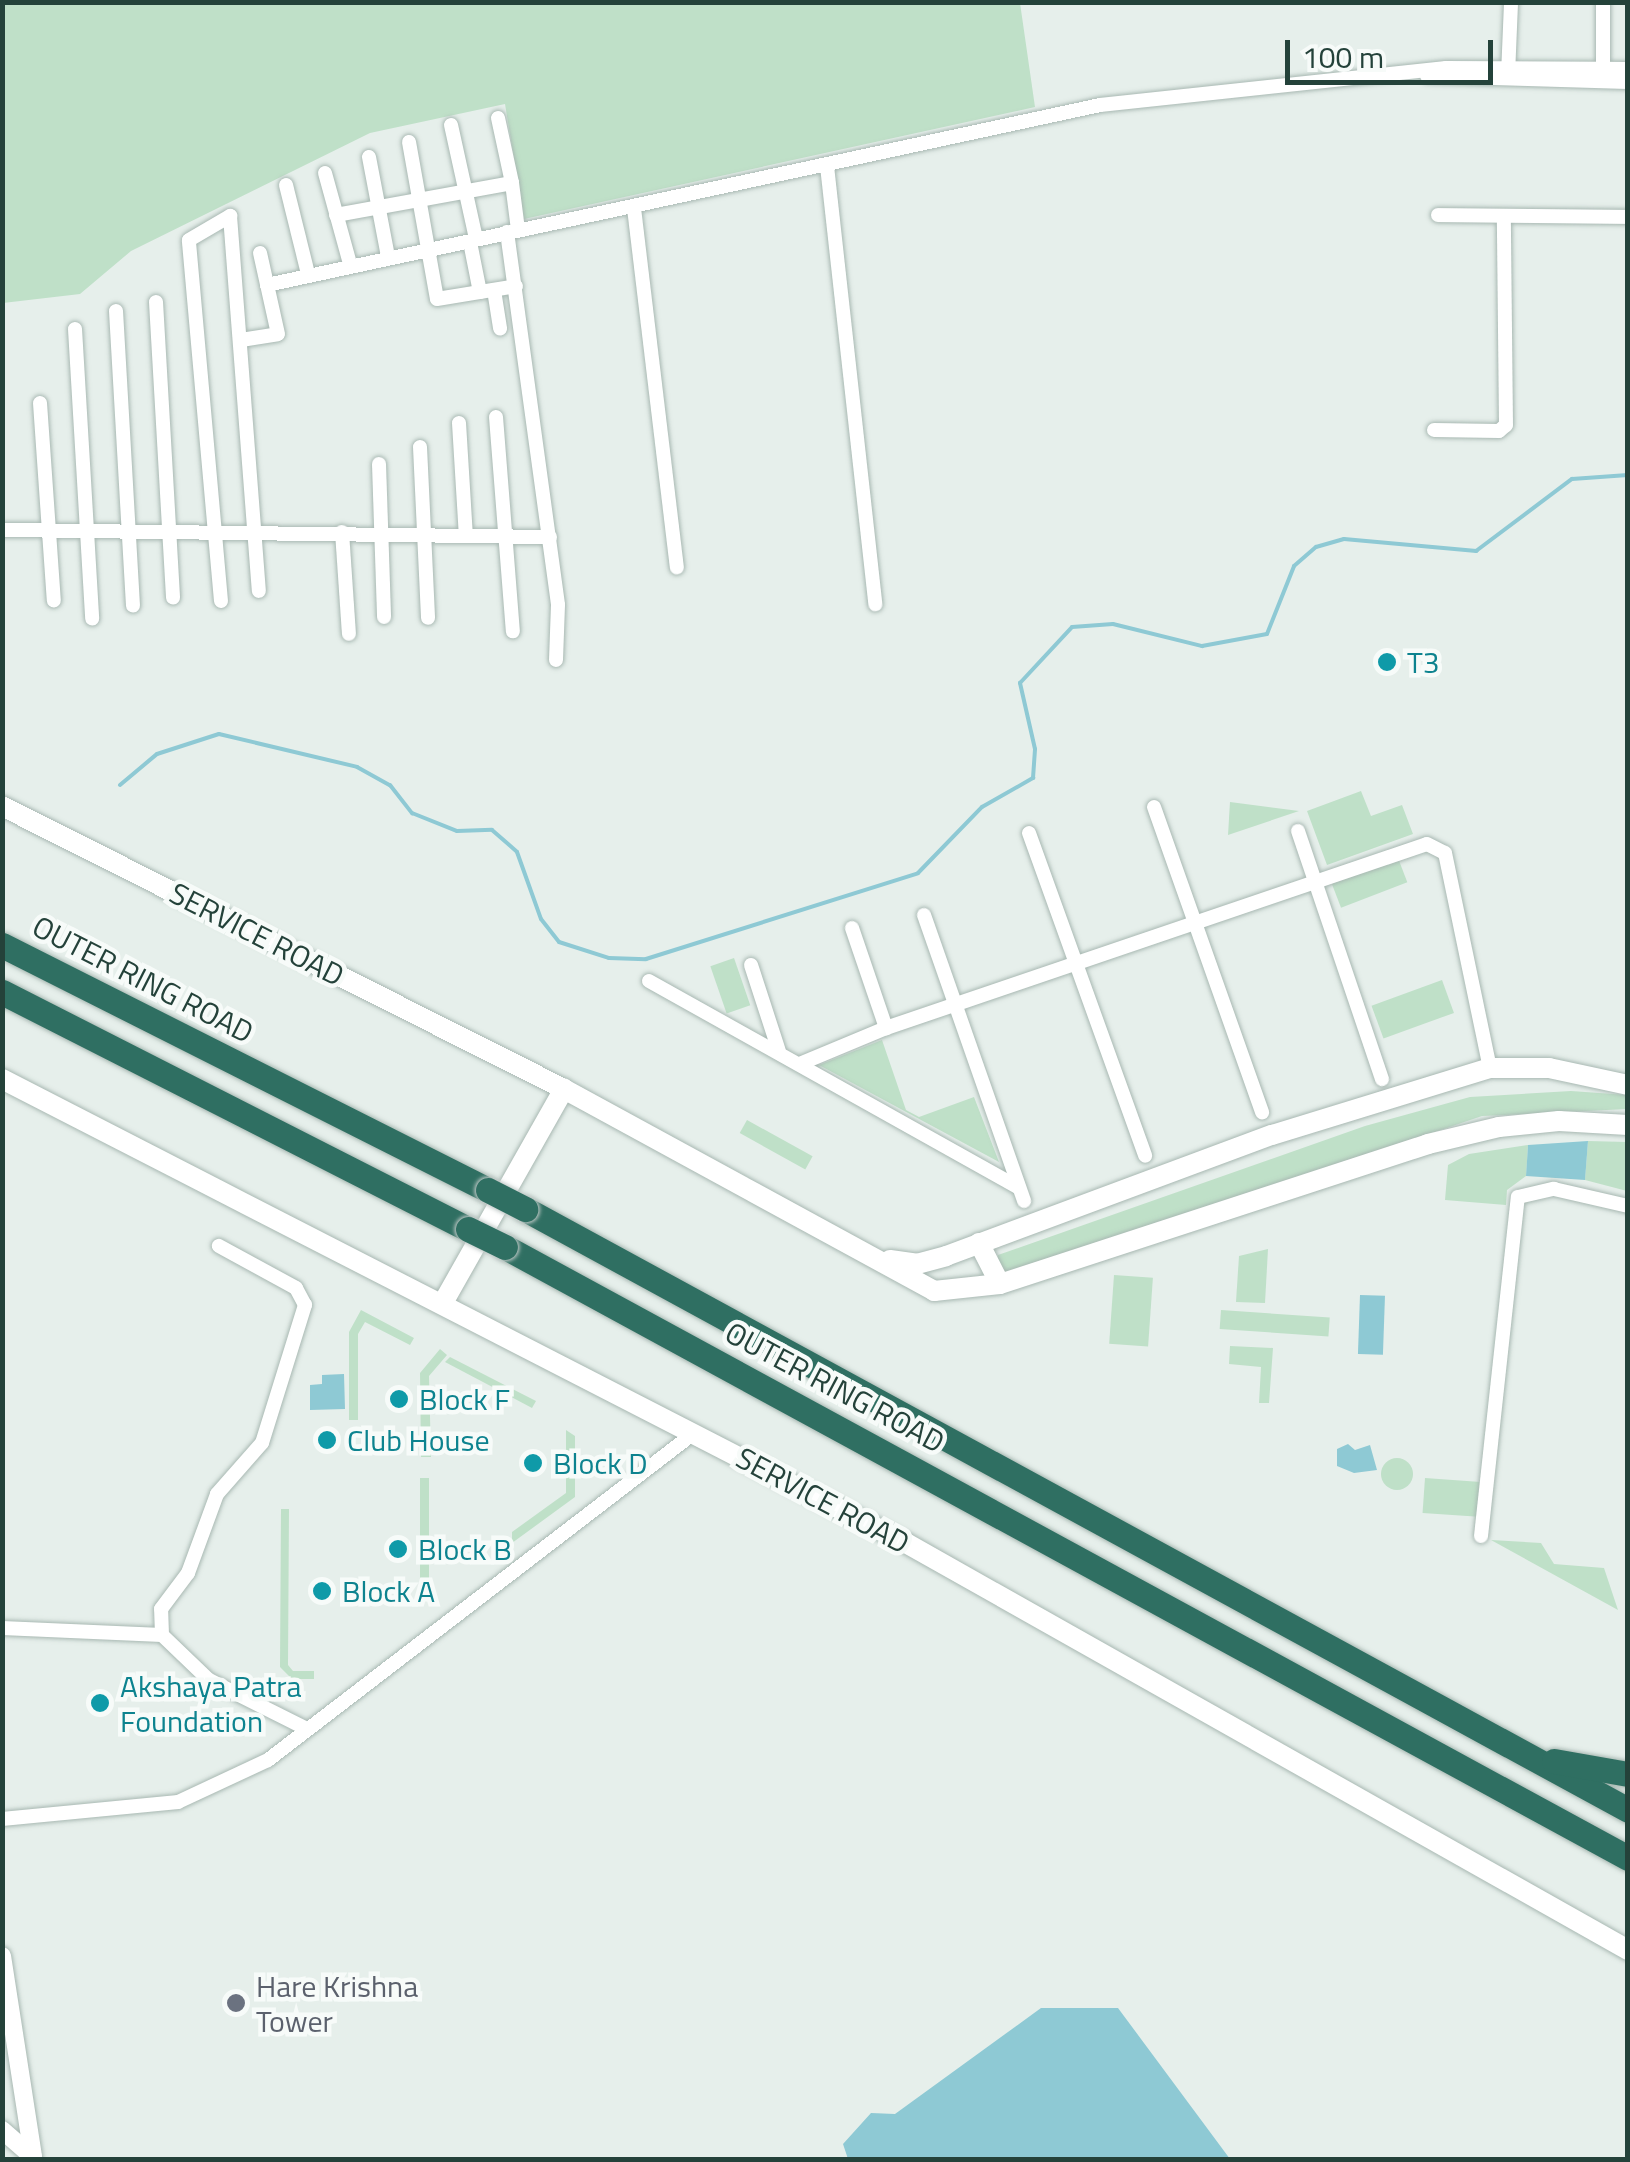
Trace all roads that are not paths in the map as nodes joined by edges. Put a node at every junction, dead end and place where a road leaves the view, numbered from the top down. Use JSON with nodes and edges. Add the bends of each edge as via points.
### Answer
{"nodes":[{"id":1,"x":1511,"y":2,"type":"edge"},
{"id":2,"x":1604,"y":2,"type":"edge"},
{"id":3,"x":1603,"y":69,"type":"junction"},
{"id":4,"x":1628,"y":69,"type":"edge"},
{"id":5,"x":1508,"y":75,"type":"junction"},
{"id":6,"x":1628,"y":82,"type":"edge"},
{"id":7,"x":498,"y":118,"type":"dead end"},
{"id":8,"x":451,"y":124,"type":"dead end"},
{"id":9,"x":409,"y":142,"type":"dead end"},
{"id":10,"x":369,"y":156,"type":"dead end"},
{"id":11,"x":827,"y":166,"type":"junction"},
{"id":12,"x":324,"y":172,"type":"dead end"},
{"id":13,"x":512,"y":183,"type":"junction"},
{"id":14,"x":286,"y":185,"type":"dead end"},
{"id":15,"x":466,"y":192,"type":"junction"},
{"id":16,"x":422,"y":197,"type":"junction"},
{"id":17,"x":378,"y":206,"type":"junction"},
{"id":18,"x":634,"y":208,"type":"junction"},
{"id":19,"x":336,"y":215,"type":"junction"},
{"id":20,"x":1438,"y":215,"type":"dead end"},
{"id":21,"x":1628,"y":216,"type":"edge"},
{"id":22,"x":1504,"y":217,"type":"junction"},
{"id":23,"x":513,"y":231,"type":"junction"},
{"id":24,"x":473,"y":241,"type":"junction"},
{"id":25,"x":430,"y":248,"type":"junction"},
{"id":26,"x":260,"y":253,"type":"dead end"},
{"id":27,"x":388,"y":256,"type":"junction"},
{"id":28,"x":350,"y":264,"type":"junction"},
{"id":29,"x":308,"y":274,"type":"junction"},
{"id":30,"x":267,"y":285,"type":"junction"},
{"id":31,"x":516,"y":286,"type":"junction"},
{"id":32,"x":487,"y":291,"type":"junction"},
{"id":33,"x":156,"y":302,"type":"dead end"},
{"id":34,"x":116,"y":311,"type":"dead end"},
{"id":35,"x":75,"y":328,"type":"dead end"},
{"id":36,"x":500,"y":329,"type":"dead end"},
{"id":37,"x":241,"y":340,"type":"junction"},
{"id":38,"x":40,"y":402,"type":"dead end"},
{"id":39,"x":496,"y":417,"type":"dead end"},
{"id":40,"x":459,"y":423,"type":"dead end"},
{"id":41,"x":1434,"y":430,"type":"dead end"},
{"id":42,"x":420,"y":448,"type":"dead end"},
{"id":43,"x":378,"y":464,"type":"dead end"},
{"id":44,"x":131,"y":528,"type":"junction"},
{"id":45,"x":172,"y":528,"type":"junction"},
{"id":46,"x":217,"y":528,"type":"junction"},
{"id":47,"x":51,"y":529,"type":"junction"},
{"id":48,"x":86,"y":529,"type":"junction"},
{"id":49,"x":256,"y":529,"type":"junction"},
{"id":50,"x":2,"y":530,"type":"edge"},
{"id":51,"x":342,"y":532,"type":"junction"},
{"id":52,"x":381,"y":533,"type":"junction"},
{"id":53,"x":424,"y":534,"type":"junction"},
{"id":54,"x":466,"y":536,"type":"junction"},
{"id":55,"x":509,"y":536,"type":"junction"},
{"id":56,"x":550,"y":537,"type":"junction"},
{"id":57,"x":677,"y":566,"type":"dead end"},
{"id":58,"x":259,"y":591,"type":"dead end"},
{"id":59,"x":173,"y":598,"type":"dead end"},
{"id":60,"x":54,"y":601,"type":"dead end"},
{"id":61,"x":221,"y":601,"type":"dead end"},
{"id":62,"x":876,"y":604,"type":"dead end"},
{"id":63,"x":133,"y":606,"type":"dead end"},
{"id":64,"x":384,"y":617,"type":"dead end"},
{"id":65,"x":428,"y":618,"type":"dead end"},
{"id":66,"x":92,"y":619,"type":"dead end"},
{"id":67,"x":513,"y":631,"type":"dead end"},
{"id":68,"x":349,"y":634,"type":"dead end"},
{"id":69,"x":556,"y":660,"type":"dead end"},
{"id":70,"x":2,"y":806,"type":"edge"},
{"id":71,"x":1154,"y":808,"type":"dead end"},
{"id":72,"x":1298,"y":830,"type":"dead end"},
{"id":73,"x":1029,"y":833,"type":"dead end"},
{"id":74,"x":1315,"y":881,"type":"junction"},
{"id":75,"x":924,"y":915,"type":"dead end"},
{"id":76,"x":1198,"y":922,"type":"junction"},
{"id":77,"x":852,"y":928,"type":"dead end"},
{"id":78,"x":2,"y":945,"type":"edge"},
{"id":79,"x":1074,"y":963,"type":"junction"},
{"id":80,"x":751,"y":965,"type":"dead end"},
{"id":81,"x":649,"y":982,"type":"dead end"},
{"id":82,"x":2,"y":992,"type":"edge"},
{"id":83,"x":956,"y":1004,"type":"junction"},
{"id":84,"x":886,"y":1028,"type":"junction"},
{"id":85,"x":779,"y":1050,"type":"junction"},
{"id":86,"x":802,"y":1063,"type":"junction"},
{"id":87,"x":1490,"y":1068,"type":"junction"},
{"id":88,"x":1382,"y":1078,"type":"dead end"},
{"id":89,"x":2,"y":1079,"type":"edge"},
{"id":90,"x":1628,"y":1085,"type":"edge"},
{"id":91,"x":564,"y":1089,"type":"junction"},
{"id":92,"x":1262,"y":1112,"type":"dead end"},
{"id":93,"x":1628,"y":1126,"type":"edge"},
{"id":94,"x":1145,"y":1156,"type":"dead end"},
{"id":95,"x":1628,"y":1206,"type":"edge"},
{"id":96,"x":980,"y":1243,"type":"junction"},
{"id":97,"x":219,"y":1246,"type":"dead end"},
{"id":98,"x":883,"y":1259,"type":"junction"},
{"id":99,"x":1000,"y":1284,"type":"junction"},
{"id":100,"x":444,"y":1301,"type":"junction"},
{"id":101,"x":694,"y":1433,"type":"junction"},
{"id":102,"x":1481,"y":1536,"type":"dead end"},
{"id":103,"x":2,"y":1628,"type":"edge"},
{"id":104,"x":162,"y":1635,"type":"junction"},
{"id":105,"x":305,"y":1728,"type":"junction"},
{"id":106,"x":1536,"y":1758,"type":"junction"},
{"id":107,"x":1628,"y":1774,"type":"edge"},
{"id":108,"x":1628,"y":1810,"type":"edge"},
{"id":109,"x":2,"y":1819,"type":"edge"},
{"id":110,"x":1628,"y":1858,"type":"edge"},
{"id":111,"x":1628,"y":1950,"type":"edge"},
{"id":112,"x":2,"y":1956,"type":"edge"},
{"id":113,"x":2,"y":2130,"type":"edge"},
{"id":114,"x":34,"y":2158,"type":"edge"}],
"edges":[{"from":1,"to":5,"type":"street"},
{"from":2,"to":3,"type":"street"},
{"from":3,"to":4,"type":"street"},
{"from":3,"to":5,"type":"street"},
{"from":5,"to":6,"type":"street"},
{"from":5,"to":11,"type":"street","via":[[1406,72],[1100,105]]},
{"from":7,"to":13,"type":"street"},
{"from":8,"to":15,"type":"street"},
{"from":9,"to":16,"type":"street"},
{"from":10,"to":17,"type":"street"},
{"from":11,"to":18,"type":"street"},
{"from":11,"to":62,"type":"street"},
{"from":12,"to":19,"type":"street"},
{"from":13,"to":15,"type":"street"},
{"from":13,"to":23,"type":"street"},
{"from":14,"to":29,"type":"street"},
{"from":15,"to":16,"type":"street"},
{"from":15,"to":24,"type":"street"},
{"from":16,"to":17,"type":"street"},
{"from":16,"to":25,"type":"street"},
{"from":17,"to":19,"type":"street"},
{"from":17,"to":27,"type":"street"},
{"from":18,"to":23,"type":"street"},
{"from":18,"to":57,"type":"street"},
{"from":19,"to":28,"type":"street"},
{"from":20,"to":22,"type":"street"},
{"from":21,"to":22,"type":"street"},
{"from":22,"to":41,"type":"street","via":[[1506,425],[1500,431]]},
{"from":23,"to":24,"type":"street"},
{"from":23,"to":31,"type":"street"},
{"from":24,"to":25,"type":"street"},
{"from":24,"to":32,"type":"street"},
{"from":25,"to":27,"type":"street"},
{"from":25,"to":32,"type":"street","via":[[437,298]]},
{"from":26,"to":30,"type":"street"},
{"from":27,"to":28,"type":"street"},
{"from":28,"to":29,"type":"street"},
{"from":29,"to":30,"type":"street"},
{"from":30,"to":37,"type":"street","via":[[278,334]]},
{"from":31,"to":32,"type":"street"},
{"from":31,"to":56,"type":"street"},
{"from":32,"to":36,"type":"street"},
{"from":33,"to":45,"type":"street"},
{"from":34,"to":44,"type":"street"},
{"from":35,"to":48,"type":"street"},
{"from":37,"to":46,"type":"street","via":[[230,216],[189,240]]},
{"from":37,"to":49,"type":"street"},
{"from":38,"to":47,"type":"street"},
{"from":39,"to":55,"type":"street"},
{"from":40,"to":54,"type":"street"},
{"from":42,"to":53,"type":"street"},
{"from":43,"to":52,"type":"street"},
{"from":44,"to":45,"type":"street"},
{"from":44,"to":48,"type":"street"},
{"from":44,"to":63,"type":"street"},
{"from":45,"to":46,"type":"street"},
{"from":45,"to":59,"type":"street"},
{"from":46,"to":49,"type":"street"},
{"from":46,"to":61,"type":"street"},
{"from":47,"to":48,"type":"street"},
{"from":47,"to":50,"type":"street"},
{"from":47,"to":60,"type":"street"},
{"from":48,"to":66,"type":"street"},
{"from":49,"to":51,"type":"street"},
{"from":49,"to":58,"type":"street"},
{"from":51,"to":52,"type":"street"},
{"from":51,"to":68,"type":"street"},
{"from":52,"to":53,"type":"street"},
{"from":52,"to":64,"type":"street"},
{"from":53,"to":54,"type":"street"},
{"from":53,"to":65,"type":"street"},
{"from":54,"to":55,"type":"street"},
{"from":55,"to":56,"type":"street"},
{"from":55,"to":67,"type":"street"},
{"from":56,"to":69,"type":"street"},
{"from":70,"to":91,"type":"main road","name":"SERVICE ROAD"},
{"from":71,"to":76,"type":"street"},
{"from":72,"to":74,"type":"street"},
{"from":73,"to":79,"type":"street"},
{"from":74,"to":76,"type":"street"},
{"from":74,"to":87,"type":"street","via":[[1427,844],[1444,853]]},
{"from":74,"to":88,"type":"street"},
{"from":75,"to":83,"type":"street"},
{"from":76,"to":79,"type":"street"},
{"from":76,"to":92,"type":"street"},
{"from":77,"to":84,"type":"street"},
{"from":78,"to":106,"type":"highway","name":"OUTER RING ROAD","bridge":true,"via":[[525,1209]]},
{"from":79,"to":83,"type":"street"},
{"from":79,"to":94,"type":"street"},
{"from":80,"to":85,"type":"street"},
{"from":81,"to":85,"type":"street"},
{"from":82,"to":110,"type":"highway","name":"OUTER RING ROAD","bridge":true,"via":[[768,1387]]},
{"from":83,"to":84,"type":"street"},
{"from":83,"to":86,"type":"street","via":[[1021,1194]]},
{"from":84,"to":86,"type":"street"},
{"from":85,"to":86,"type":"street"},
{"from":87,"to":90,"type":"main road","via":[[1549,1068]]},
{"from":87,"to":96,"type":"main road","via":[[1272,1135]]},
{"from":89,"to":100,"type":"main road","name":"SERVICE ROAD"},
{"from":91,"to":98,"type":"main road","name":"SERVICE ROAD","via":[[728,1183]]},
{"from":91,"to":100,"type":"main road"},
{"from":93,"to":99,"type":"main road","name":"SERVICE ROAD","via":[[1539,1123],[1428,1144]]},
{"from":95,"to":102,"type":"street","via":[[1554,1189],[1518,1197]]},
{"from":96,"to":98,"type":"main road","via":[[917,1264]]},
{"from":96,"to":99,"type":"main road"},
{"from":97,"to":104,"type":"street","via":[[296,1288],[305,1305],[262,1444],[216,1494],[188,1573],[161,1608]]},
{"from":98,"to":99,"type":"main road","name":"SERVICE ROAD","via":[[934,1292]]},
{"from":100,"to":101,"type":"main road","name":"SERVICE ROAD"},
{"from":101,"to":105,"type":"street"},
{"from":101,"to":111,"type":"main road","name":"SERVICE ROAD","via":[[1374,1802]]},
{"from":103,"to":104,"type":"street"},
{"from":104,"to":105,"type":"street","via":[[208,1680]]},
{"from":105,"to":109,"type":"street","via":[[268,1760],[178,1802]]},
{"from":106,"to":107,"type":"highway"},
{"from":106,"to":108,"type":"highway","name":"OUTER RING ROAD"},
{"from":112,"to":114,"type":"street"},
{"from":113,"to":114,"type":"street"}]}
